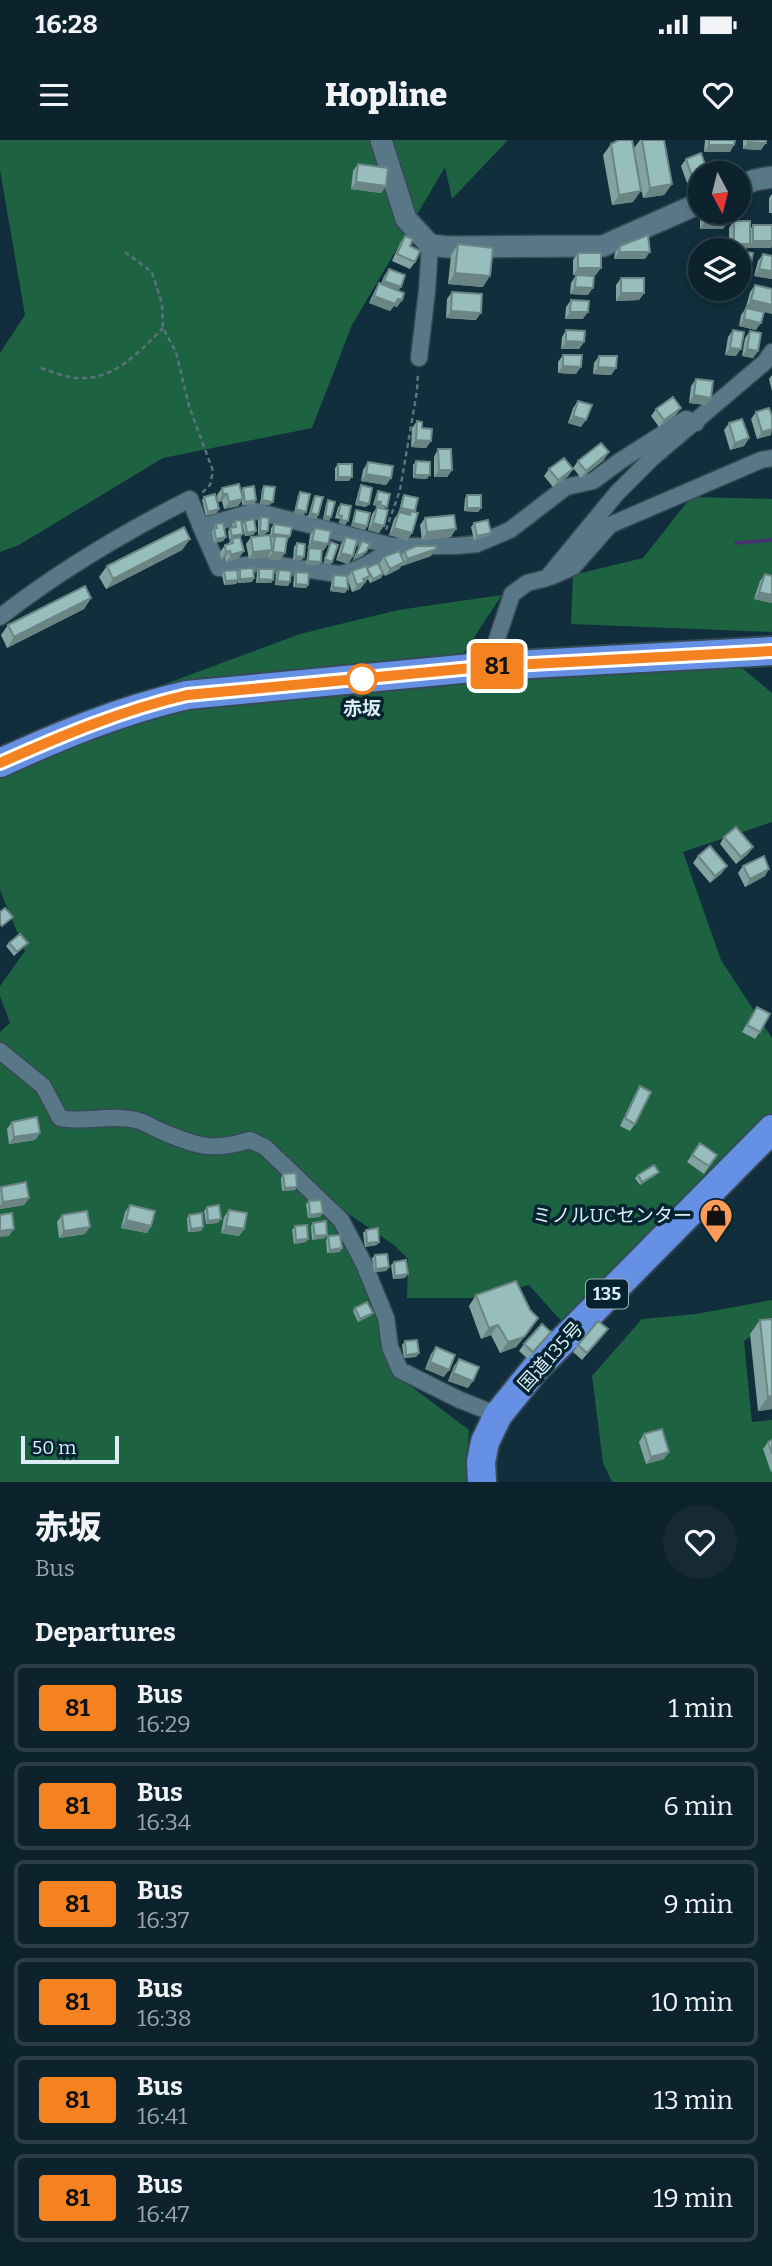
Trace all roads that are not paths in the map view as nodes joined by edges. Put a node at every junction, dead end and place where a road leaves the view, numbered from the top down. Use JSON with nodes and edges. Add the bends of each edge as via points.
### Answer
{"nodes":[{"id":1,"x":381,"y":140,"type":"edge"},
{"id":2,"x":772,"y":177,"type":"edge"},
{"id":3,"x":751,"y":182,"type":"edge"},
{"id":4,"x":688,"y":208,"type":"edge"},
{"id":5,"x":430,"y":245,"type":"junction"},
{"id":6,"x":772,"y":352,"type":"edge"},
{"id":7,"x":419,"y":358,"type":"road end"},
{"id":8,"x":695,"y":423,"type":"junction"},
{"id":9,"x":772,"y":458,"type":"edge"},
{"id":10,"x":201,"y":527,"type":"junction"},
{"id":11,"x":387,"y":545,"type":"junction"},
{"id":12,"x":547,"y":578,"type":"junction"},
{"id":13,"x":0,"y":617,"type":"edge"},
{"id":14,"x":772,"y":651,"type":"edge"},
{"id":15,"x":493,"y":666,"type":"junction"},
{"id":16,"x":0,"y":763,"type":"edge"},
{"id":17,"x":0,"y":1051,"type":"edge"},
{"id":18,"x":772,"y":1129,"type":"edge"},
{"id":19,"x":498,"y":1415,"type":"junction"},
{"id":20,"x":482,"y":1482,"type":"edge"}],
"edges":[{"from":1,"to":5,"type":"street","via":[[406,219]]},
{"from":2,"to":3,"type":"street"},
{"from":4,"to":5,"type":"street","via":[[603,246]]},
{"from":5,"to":7,"type":"street"},
{"from":6,"to":8,"type":"street"},
{"from":8,"to":11,"type":"street","via":[[686,419],[593,481],[566,487],[510,530],[477,544]]},
{"from":8,"to":12,"type":"street","via":[[617,494]]},
{"from":9,"to":12,"type":"street","via":[[610,525],[573,568]]},
{"from":10,"to":11,"type":"street","via":[[255,511]]},
{"from":10,"to":11,"type":"street","via":[[219,569],[265,564],[347,573],[387,553]]},
{"from":10,"to":13,"type":"street","via":[[190,499],[71,565]]},
{"from":12,"to":15,"type":"street","via":[[527,583],[512,594]]},
{"from":14,"to":15,"type":"highway"},
{"from":15,"to":16,"type":"highway","via":[[187,695],[109,717]]},
{"from":17,"to":19,"type":"street","via":[[43,1086],[60,1118],[136,1120],[206,1148],[250,1140],[265,1147],[341,1220],[386,1318],[390,1347],[400,1370]]},
{"from":18,"to":19,"type":"highway","name":"国道135号","number":"135","via":[[536,1368]]},
{"from":19,"to":20,"type":"highway","name":"国道135号","number":"135","via":[[485,1442]]}]}
